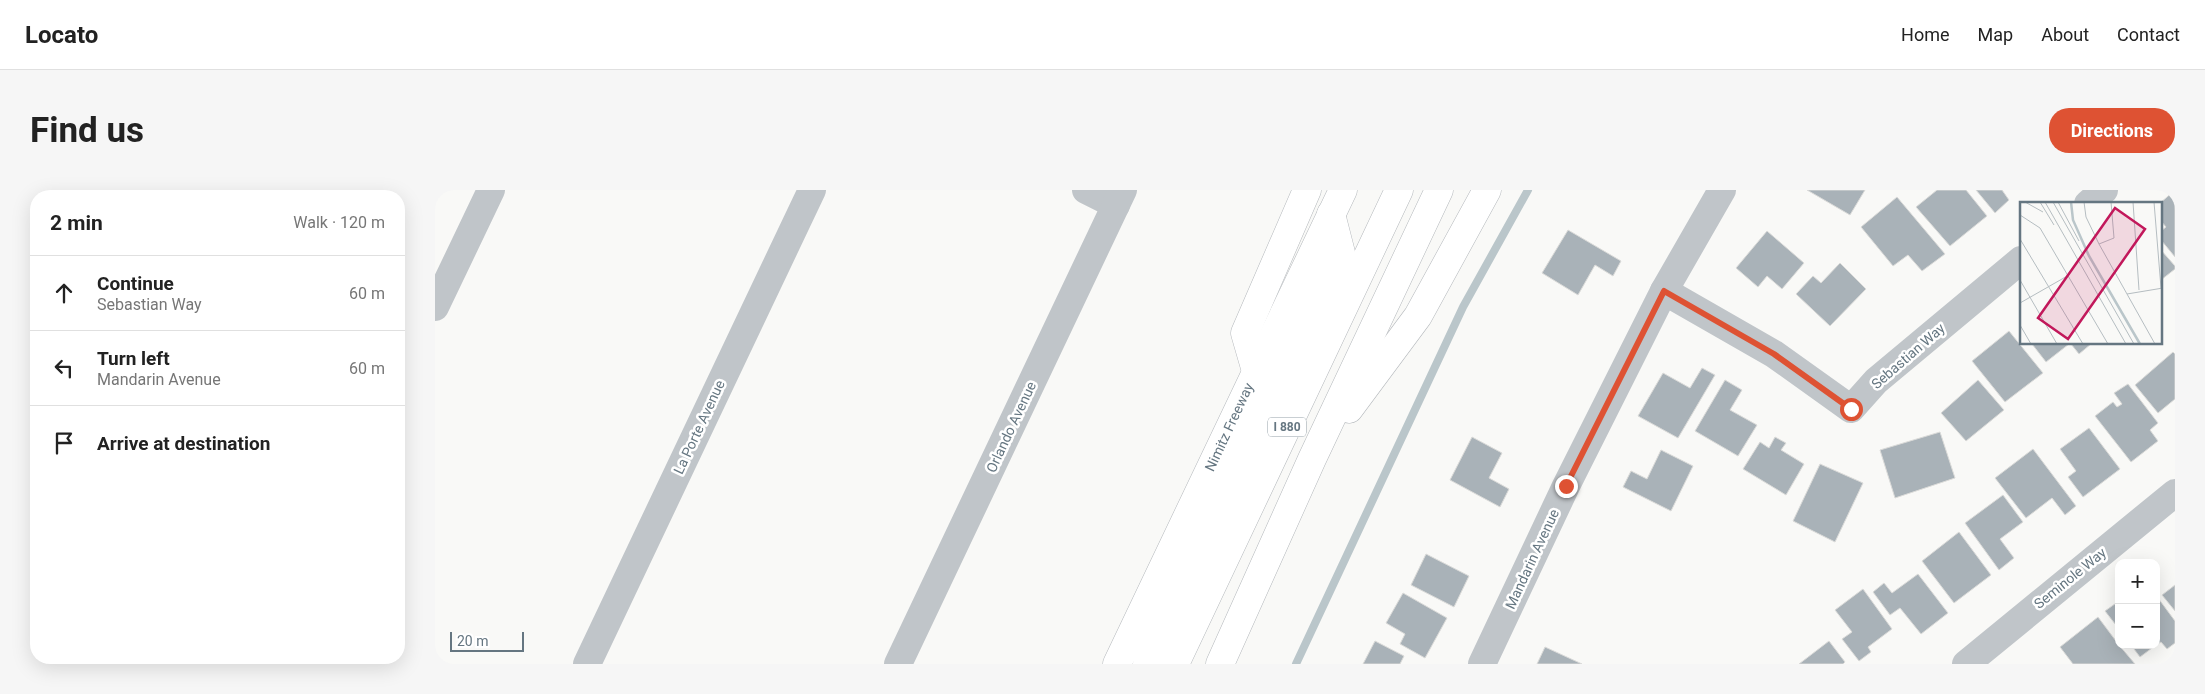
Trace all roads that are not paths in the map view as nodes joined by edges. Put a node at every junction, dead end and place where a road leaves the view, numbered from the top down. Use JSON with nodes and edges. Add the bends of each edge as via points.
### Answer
{"nodes":[{"id":1,"x":491,"y":190,"type":"edge"},
{"id":2,"x":812,"y":190,"type":"edge"},
{"id":3,"x":1085,"y":190,"type":"edge"},
{"id":4,"x":1307,"y":190,"type":"edge"},
{"id":5,"x":1399,"y":190,"type":"edge"},
{"id":6,"x":1439,"y":190,"type":"edge"},
{"id":7,"x":1487,"y":190,"type":"edge"},
{"id":8,"x":1722,"y":190,"type":"edge"},
{"id":9,"x":2104,"y":190,"type":"edge"},
{"id":10,"x":1120,"y":197,"type":"edge"},
{"id":11,"x":1337,"y":202,"type":"edge"},
{"id":12,"x":2090,"y":202,"type":"edge"},
{"id":13,"x":2020,"y":261,"type":"edge"},
{"id":14,"x":1664,"y":291,"type":"junction"},
{"id":15,"x":435,"y":307,"type":"edge"},
{"id":16,"x":1256,"y":371,"type":"junction"},
{"id":17,"x":1312,"y":459,"type":"junction"},
{"id":18,"x":2175,"y":493,"type":"edge"},
{"id":19,"x":587,"y":664,"type":"edge"},
{"id":20,"x":898,"y":664,"type":"edge"},
{"id":21,"x":1117,"y":664,"type":"edge"},
{"id":22,"x":1147,"y":664,"type":"edge"},
{"id":23,"x":1175,"y":664,"type":"edge"},
{"id":24,"x":1220,"y":664,"type":"edge"},
{"id":25,"x":1482,"y":664,"type":"edge"},
{"id":26,"x":1966,"y":664,"type":"edge"}],
"edges":[{"from":1,"to":15,"type":"street"},
{"from":2,"to":19,"type":"street","name":"La Porte Avenue"},
{"from":3,"to":10,"type":"street"},
{"from":4,"to":16,"type":"highway","via":[[1245,332]]},
{"from":5,"to":23,"type":"highway","number":"I 880"},
{"from":6,"to":17,"type":"highway","number":"I 880"},
{"from":7,"to":17,"type":"highway","via":[[1418,316]]},
{"from":8,"to":14,"type":"street","name":"Mandarin Avenue"},
{"from":9,"to":12,"type":"street"},
{"from":10,"to":20,"type":"street","name":"Orlando Avenue"},
{"from":11,"to":16,"type":"highway","name":"Nimitz Freeway","number":"I 880"},
{"from":11,"to":22,"type":"highway","number":"I 880","via":[[1341,253]]},
{"from":13,"to":14,"type":"street","name":"Sebastian Way","via":[[1876,381],[1851,409],[1774,354]]},
{"from":14,"to":25,"type":"street","name":"Mandarin Avenue","via":[[1566,486]]},
{"from":16,"to":21,"type":"highway","name":"Nimitz Freeway","number":"I 880"},
{"from":17,"to":24,"type":"highway","number":"I 880"},
{"from":18,"to":26,"type":"street","name":"Seminole Way"}]}
